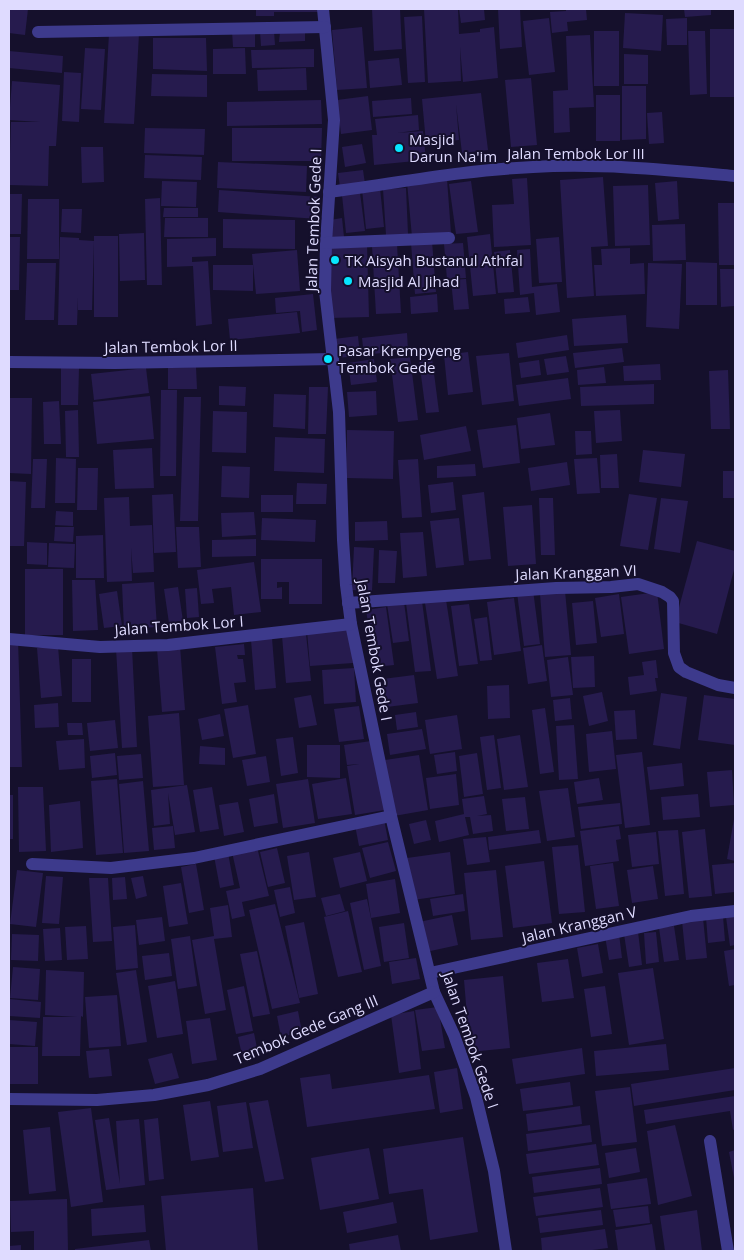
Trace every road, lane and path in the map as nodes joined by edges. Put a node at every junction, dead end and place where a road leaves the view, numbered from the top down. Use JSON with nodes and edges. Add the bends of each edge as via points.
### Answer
{"nodes":[{"id":1,"x":324,"y":9,"type":"edge"},
{"id":2,"x":325,"y":28,"type":"junction"},
{"id":3,"x":38,"y":32,"type":"dead end"},
{"id":4,"x":735,"y":176,"type":"edge"},
{"id":5,"x":329,"y":192,"type":"junction"},
{"id":6,"x":449,"y":238,"type":"dead end"},
{"id":7,"x":326,"y":243,"type":"junction"},
{"id":8,"x":333,"y":359,"type":"junction"},
{"id":9,"x":9,"y":362,"type":"edge"},
{"id":10,"x":348,"y":603,"type":"junction"},
{"id":11,"x":351,"y":624,"type":"junction"},
{"id":12,"x":9,"y":639,"type":"edge"},
{"id":13,"x":735,"y":688,"type":"edge"},
{"id":14,"x":391,"y":816,"type":"junction"},
{"id":15,"x":32,"y":864,"type":"dead end"},
{"id":16,"x":735,"y":911,"type":"edge"},
{"id":17,"x":430,"y":973,"type":"junction"},
{"id":18,"x":434,"y":992,"type":"junction"},
{"id":19,"x":9,"y":1099,"type":"edge"},
{"id":20,"x":710,"y":1142,"type":"dead end"},
{"id":21,"x":506,"y":1251,"type":"edge"},
{"id":22,"x":728,"y":1251,"type":"edge"}],
"edges":[{"from":1,"to":2,"type":"street","name":"Jalan Tembok Gede I"},
{"from":2,"to":3,"type":"street"},
{"from":2,"to":5,"type":"street","name":"Jalan Tembok Gede I","via":[[334,120]]},
{"from":4,"to":5,"type":"street","name":"Jalan Tembok Lor III","via":[[629,168],[534,166]]},
{"from":5,"to":7,"type":"street","name":"Jalan Tembok Gede I"},
{"from":6,"to":7,"type":"street"},
{"from":7,"to":8,"type":"street","name":"Jalan Tembok Gede I","via":[[325,291]]},
{"from":8,"to":9,"type":"street","name":"Jalan Tembok Lor II"},
{"from":8,"to":10,"type":"street","name":"Jalan Tembok Gede I","via":[[339,412]]},
{"from":10,"to":11,"type":"street","name":"Jalan Tembok Gede I"},
{"from":10,"to":13,"type":"street","name":"Jalan Kranggan VI","via":[[638,584],[662,592],[673,601],[674,653],[679,667],[718,685]]},
{"from":11,"to":12,"type":"street","name":"Jalan Tembok Lor I","via":[[168,645],[100,647]]},
{"from":11,"to":14,"type":"street","name":"Jalan Tembok Gede I"},
{"from":14,"to":15,"type":"street","via":[[194,858],[111,868]]},
{"from":14,"to":17,"type":"street","name":"Jalan Tembok Gede I"},
{"from":16,"to":17,"type":"street","name":"Jalan Kranggan V","via":[[692,916]]},
{"from":17,"to":18,"type":"street","name":"Jalan Tembok Gede I"},
{"from":18,"to":19,"type":"street","name":"Tembok Gede Gang III","via":[[260,1069],[208,1085],[154,1095],[97,1100]]},
{"from":18,"to":21,"type":"street","name":"Jalan Tembok Gede I","via":[[454,1035],[476,1097],[494,1171]]},
{"from":20,"to":22,"type":"street"}]}
